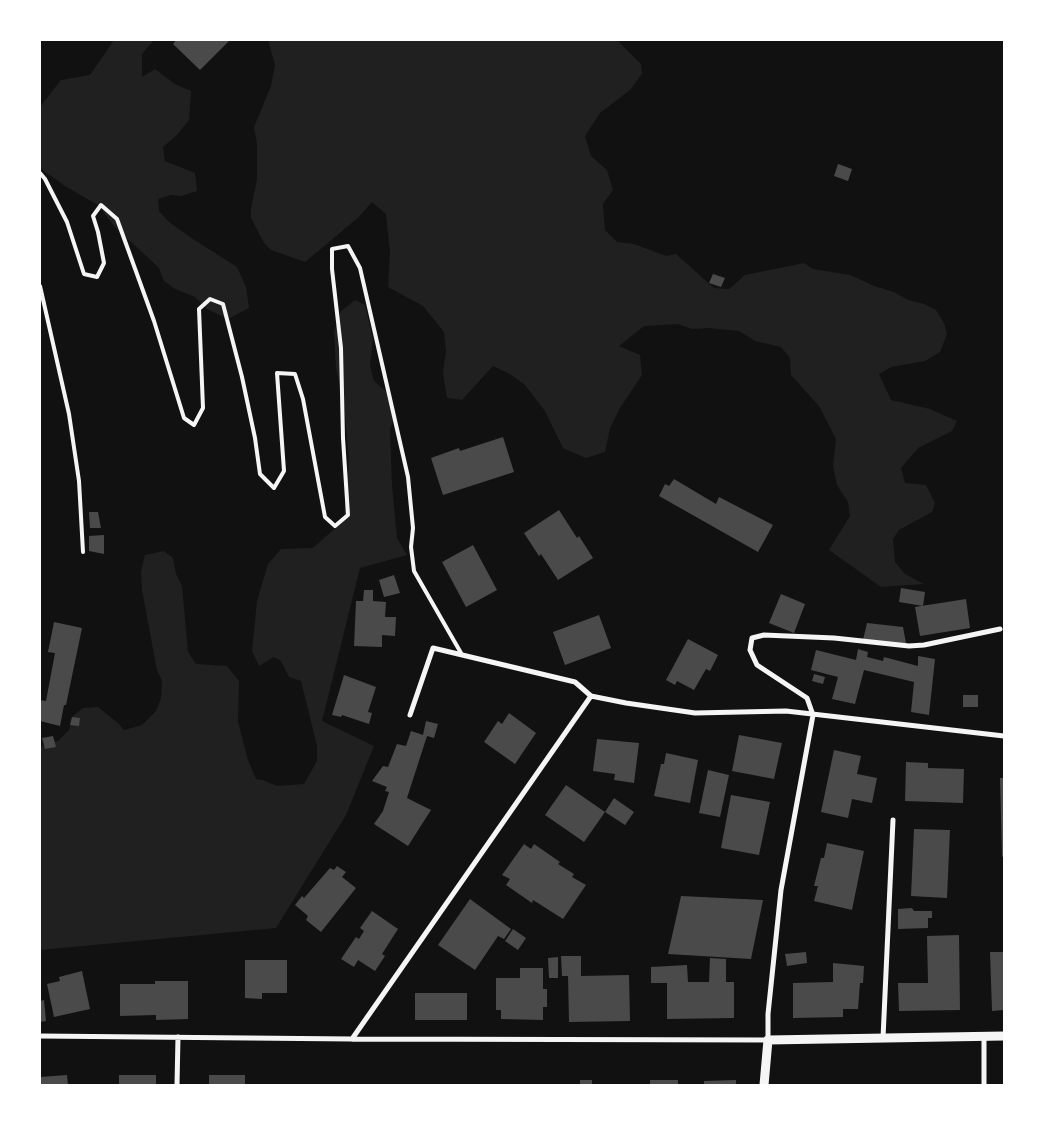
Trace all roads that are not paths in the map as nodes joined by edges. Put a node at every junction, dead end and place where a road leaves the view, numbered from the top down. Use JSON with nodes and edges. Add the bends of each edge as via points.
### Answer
{"nodes":[{"id":1,"x":40,"y":173,"type":"edge"},
{"id":2,"x":40,"y":286,"type":"edge"},
{"id":3,"x":83,"y":552,"type":"dead end"},
{"id":4,"x":1000,"y":629,"type":"dead end"},
{"id":5,"x":461,"y":653,"type":"junction"},
{"id":6,"x":591,"y":696,"type":"junction"},
{"id":7,"x":410,"y":715,"type":"dead end"},
{"id":8,"x":812,"y":715,"type":"junction"},
{"id":9,"x":1004,"y":736,"type":"edge"},
{"id":10,"x":893,"y":820,"type":"dead end"},
{"id":11,"x":40,"y":1036,"type":"edge"},
{"id":12,"x":1004,"y":1036,"type":"edge"},
{"id":13,"x":984,"y":1037,"type":"junction"},
{"id":14,"x":178,"y":1038,"type":"junction"},
{"id":15,"x":883,"y":1038,"type":"junction"},
{"id":16,"x":352,"y":1039,"type":"junction"},
{"id":17,"x":768,"y":1040,"type":"junction"},
{"id":18,"x":177,"y":1085,"type":"edge"},
{"id":19,"x":764,"y":1085,"type":"edge"},
{"id":20,"x":984,"y":1085,"type":"edge"}],
"edges":[{"from":1,"to":5,"type":"lane","via":[[67,222],[84,274],[97,277],[104,263],[93,216],[101,205],[117,219],[184,418],[194,425],[203,408],[199,308],[210,299],[223,304],[242,377],[260,474],[274,488],[284,471],[277,372],[295,374],[303,399],[325,517],[335,526],[348,515],[341,348],[332,250],[348,246],[360,268],[408,477],[414,571]]},
{"from":2,"to":3,"type":"lane","via":[[69,414],[80,481]]},
{"from":4,"to":8,"type":"street","via":[[909,646],[834,638],[752,638],[750,650],[757,665],[807,698]]},
{"from":5,"to":6,"type":"street","via":[[575,682]]},
{"from":5,"to":7,"type":"street","via":[[433,648]]},
{"from":6,"to":8,"type":"street","via":[[695,713],[786,711]]},
{"from":6,"to":16,"type":"street"},
{"from":8,"to":9,"type":"street"},
{"from":8,"to":17,"type":"street","via":[[780,890]]},
{"from":10,"to":15,"type":"street"},
{"from":11,"to":14,"type":"street"},
{"from":12,"to":13,"type":"street"},
{"from":13,"to":15,"type":"street"},
{"from":13,"to":20,"type":"street"},
{"from":14,"to":16,"type":"street"},
{"from":14,"to":18,"type":"street"},
{"from":15,"to":17,"type":"street"},
{"from":16,"to":17,"type":"street"},
{"from":17,"to":19,"type":"street"}]}
